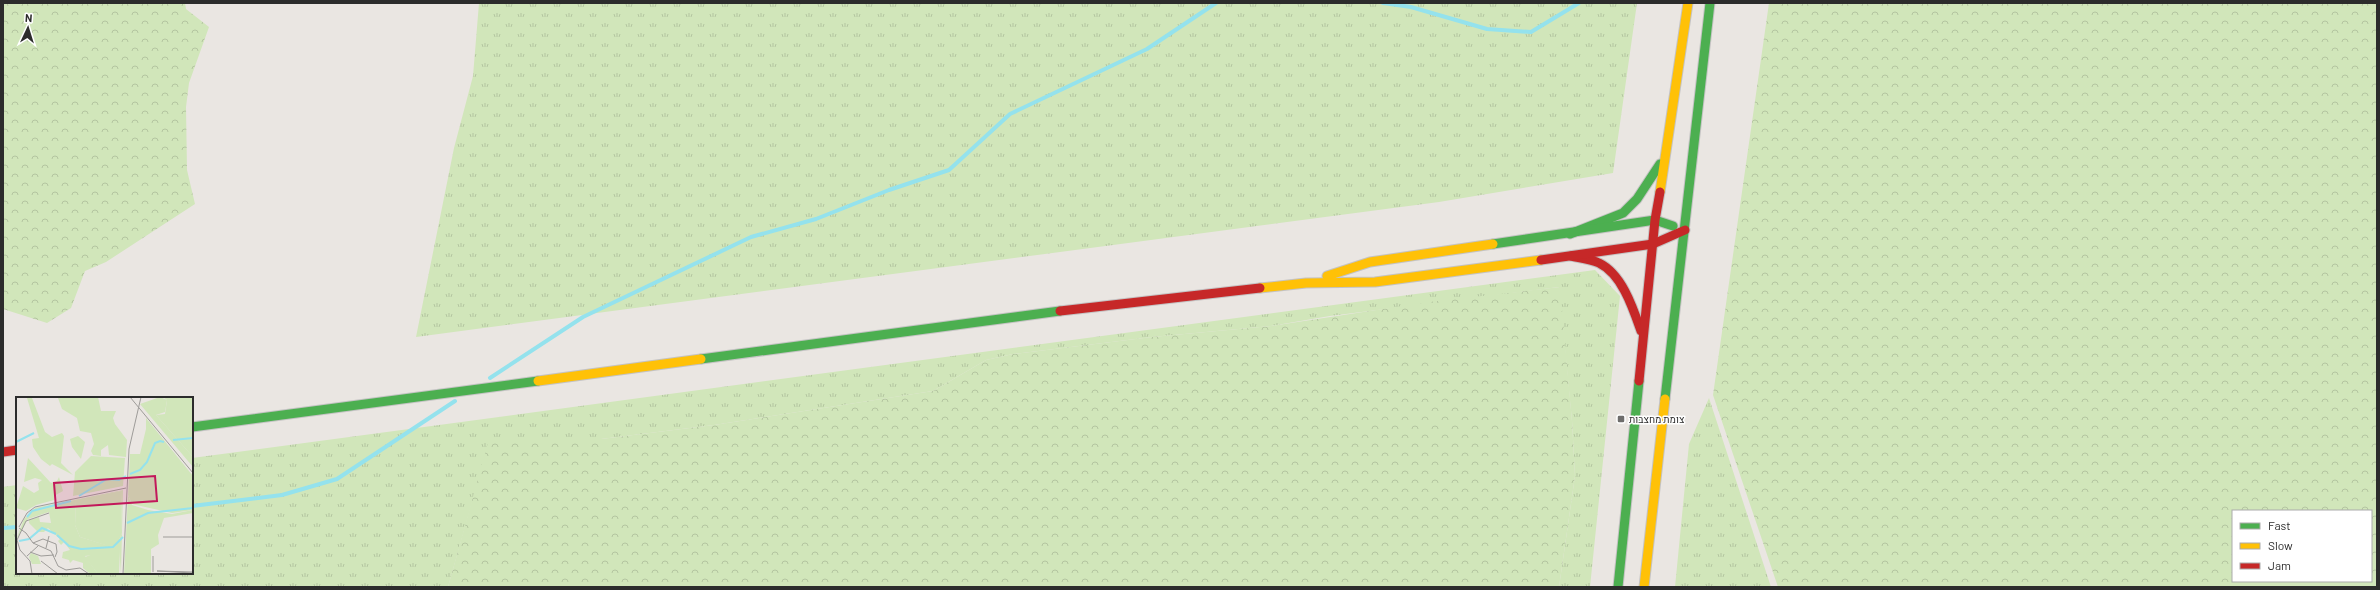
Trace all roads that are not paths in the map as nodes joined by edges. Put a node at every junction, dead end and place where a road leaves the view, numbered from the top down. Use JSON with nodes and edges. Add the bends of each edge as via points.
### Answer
{"nodes":[{"id":1,"x":1688,"y":3,"type":"edge"},
{"id":2,"x":1710,"y":3,"type":"edge"},
{"id":3,"x":1667,"y":153,"type":"junction"},
{"id":4,"x":1655,"y":220,"type":"junction"},
{"id":5,"x":1685,"y":230,"type":"junction"},
{"id":6,"x":1570,"y":234,"type":"junction"},
{"id":7,"x":1653,"y":244,"type":"junction"},
{"id":8,"x":1571,"y":256,"type":"junction"},
{"id":9,"x":1306,"y":283,"type":"junction"},
{"id":10,"x":1643,"y":335,"type":"junction"},
{"id":11,"x":193,"y":427,"type":"edge"},
{"id":12,"x":16,"y":450,"type":"edge"},
{"id":13,"x":3,"y":452,"type":"edge"},
{"id":14,"x":1618,"y":587,"type":"edge"},
{"id":15,"x":1644,"y":587,"type":"edge"}],
"edges":[{"from":1,"to":3,"type":"main road"},
{"from":2,"to":5,"type":"main road"},
{"from":3,"to":4,"type":"main road"},
{"from":3,"to":6,"type":"main road","via":[[1649,183],[1623,213]]},
{"from":4,"to":5,"type":"main road"},
{"from":4,"to":6,"type":"main road"},
{"from":4,"to":7,"type":"main road"},
{"from":5,"to":7,"type":"main road"},
{"from":5,"to":15,"type":"main road"},
{"from":6,"to":9,"type":"main road","via":[[1370,262]]},
{"from":7,"to":8,"type":"main road"},
{"from":7,"to":10,"type":"main road"},
{"from":8,"to":9,"type":"main road","via":[[1375,282]]},
{"from":8,"to":10,"type":"main road","via":[[1600,263],[1620,284],[1631,303]]},
{"from":9,"to":11,"type":"main road","via":[[1064,310]]},
{"from":10,"to":14,"type":"main road"},
{"from":12,"to":13,"type":"main road"}]}
